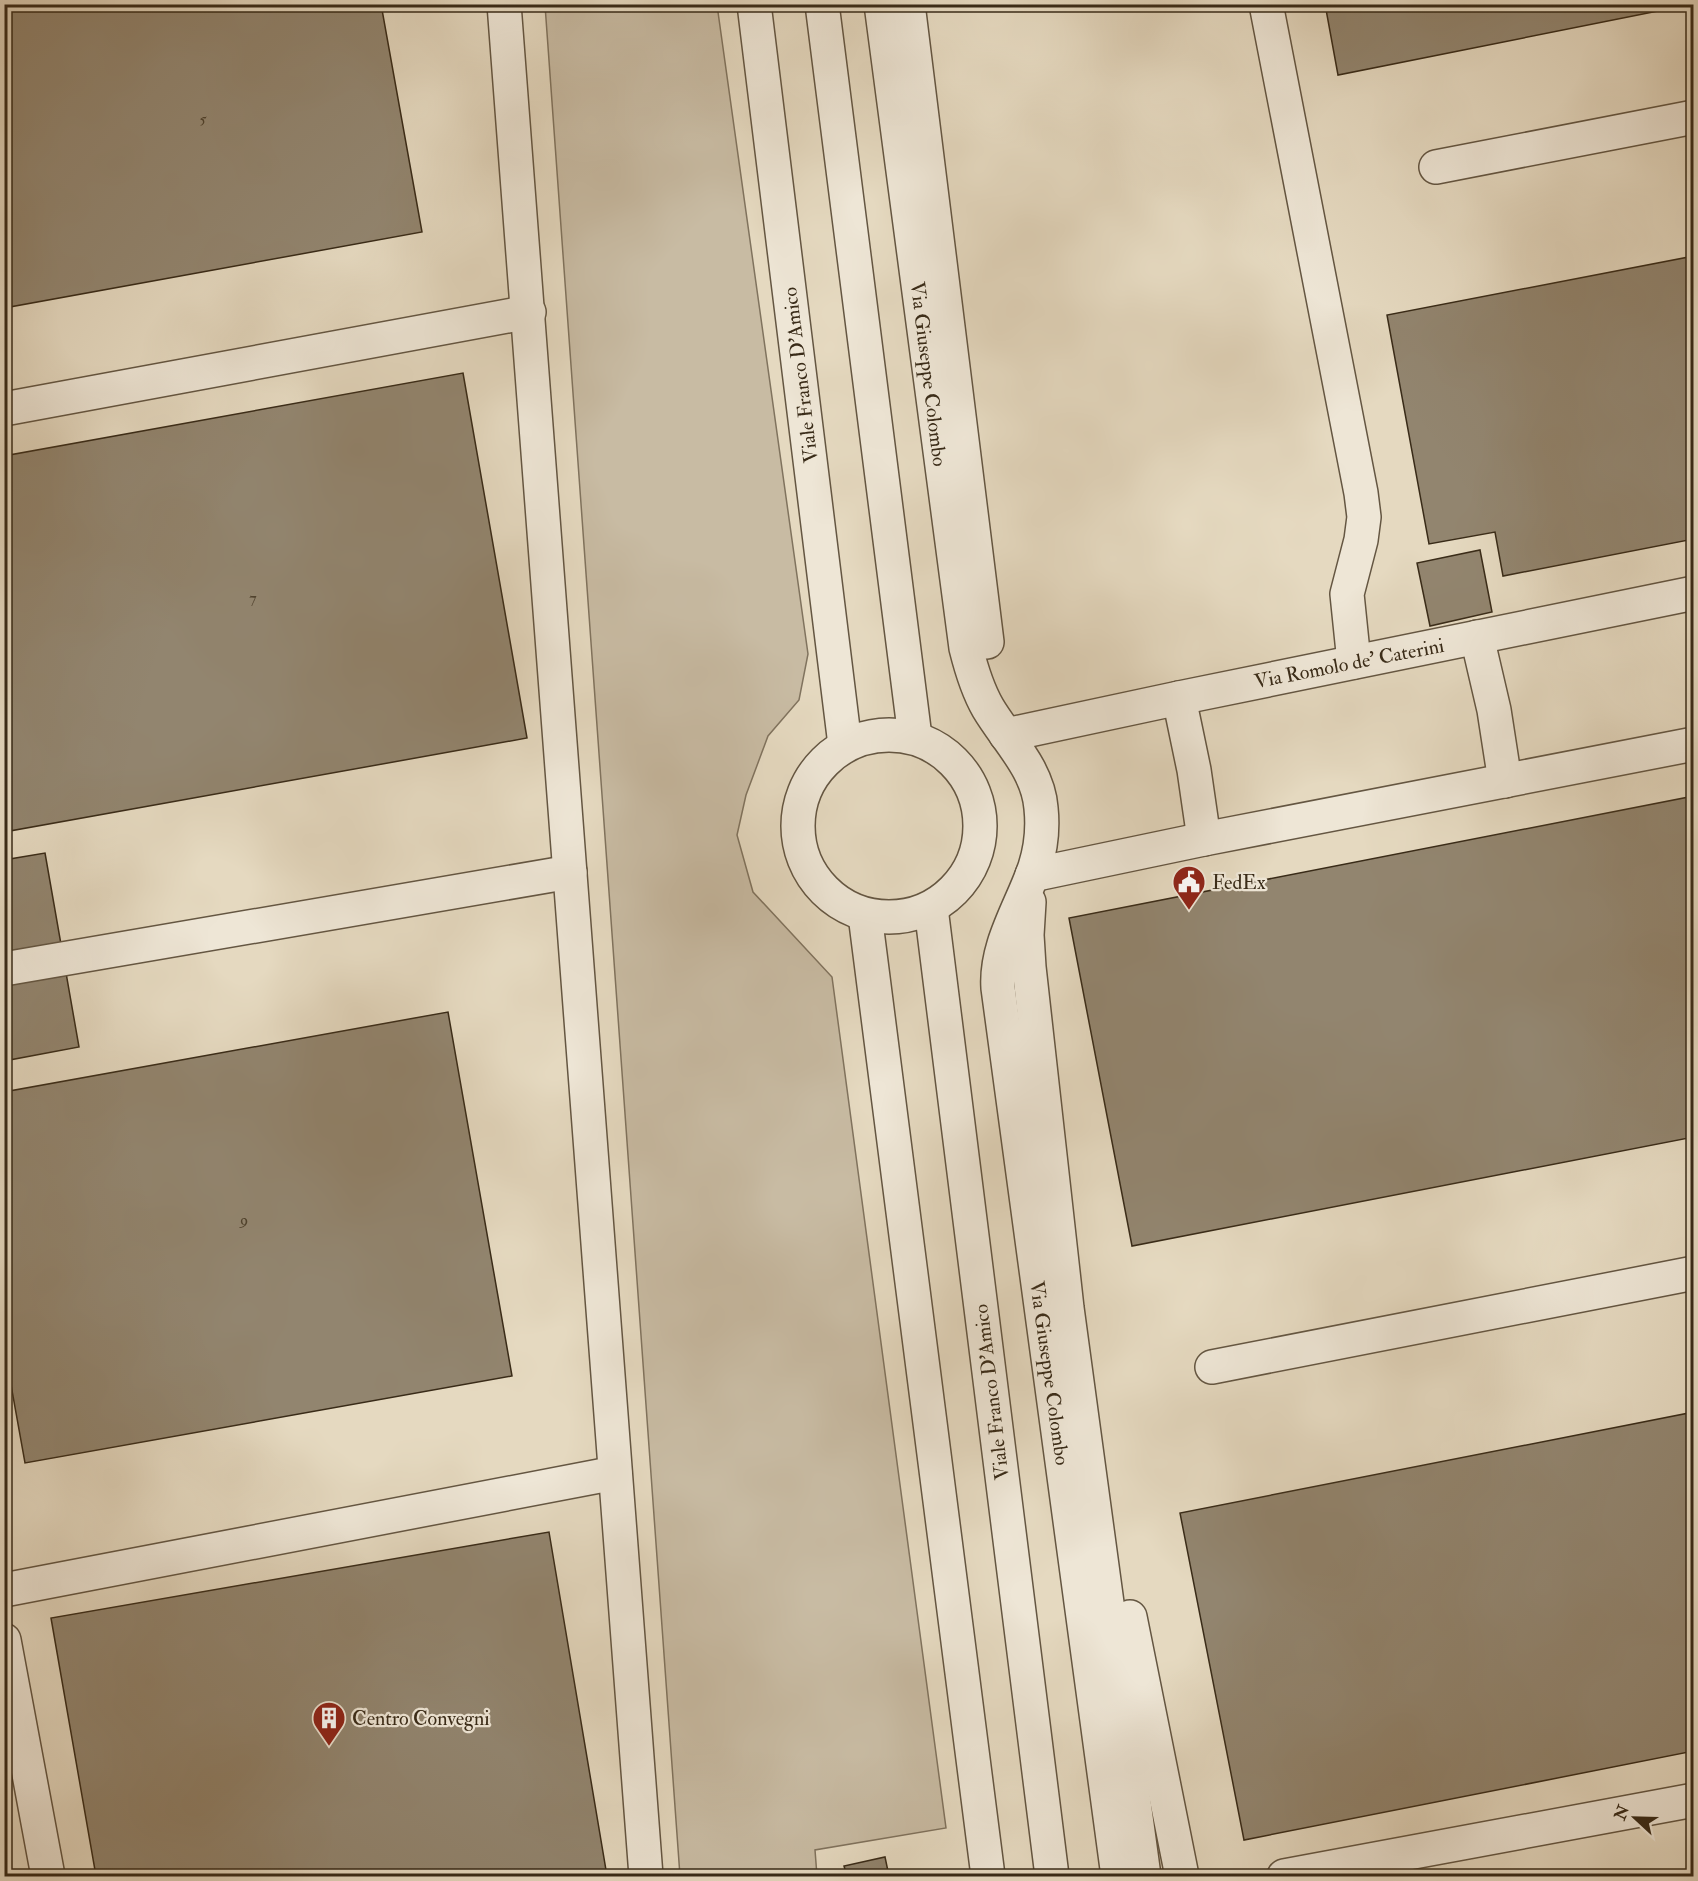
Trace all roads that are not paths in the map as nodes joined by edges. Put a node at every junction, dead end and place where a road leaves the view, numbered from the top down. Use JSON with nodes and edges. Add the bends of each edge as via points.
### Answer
{"nodes":[{"id":1,"x":504,"y":4,"type":"edge"},
{"id":2,"x":754,"y":4,"type":"edge"},
{"id":3,"x":822,"y":4,"type":"edge"},
{"id":4,"x":881,"y":4,"type":"edge"},
{"id":5,"x":908,"y":4,"type":"edge"},
{"id":6,"x":1266,"y":4,"type":"edge"},
{"id":7,"x":1694,"y":117,"type":"edge"},
{"id":8,"x":1436,"y":167,"type":"dead end"},
{"id":9,"x":529,"y":312,"type":"junction"},
{"id":10,"x":4,"y":409,"type":"edge"},
{"id":11,"x":1694,"y":593,"type":"edge"},
{"id":12,"x":1477,"y":637,"type":"junction"},
{"id":13,"x":1354,"y":662,"type":"junction"},
{"id":14,"x":1179,"y":698,"type":"junction"},
{"id":15,"x":1006,"y":735,"type":"junction"},
{"id":16,"x":915,"y":737,"type":"junction"},
{"id":17,"x":1694,"y":744,"type":"edge"},
{"id":18,"x":844,"y":745,"type":"junction"},
{"id":19,"x":1505,"y":781,"type":"junction"},
{"id":20,"x":1204,"y":839,"type":"junction"},
{"id":21,"x":570,"y":872,"type":"junction"},
{"id":22,"x":1032,"y":875,"type":"junction"},
{"id":23,"x":931,"y":908,"type":"junction"},
{"id":24,"x":865,"y":915,"type":"junction"},
{"id":25,"x":4,"y":969,"type":"edge"},
{"id":26,"x":1694,"y":1273,"type":"edge"},
{"id":27,"x":1067,"y":1308,"type":"junction"},
{"id":28,"x":1212,"y":1367,"type":"dead end"},
{"id":29,"x":615,"y":1473,"type":"junction"},
{"id":30,"x":4,"y":1590,"type":"edge"},
{"id":31,"x":4,"y":1640,"type":"edge"},
{"id":32,"x":1694,"y":1800,"type":"edge"},
{"id":33,"x":1400,"y":1866,"type":"edge"},
{"id":34,"x":48,"y":1876,"type":"edge"},
{"id":35,"x":646,"y":1876,"type":"edge"},
{"id":36,"x":988,"y":1876,"type":"edge"},
{"id":37,"x":1052,"y":1876,"type":"edge"},
{"id":38,"x":1118,"y":1876,"type":"edge"},
{"id":39,"x":1144,"y":1876,"type":"edge"},
{"id":40,"x":1182,"y":1876,"type":"edge"},
{"id":41,"x":1284,"y":1876,"type":"edge"}],
"edges":[{"from":1,"to":9,"type":"street"},
{"from":2,"to":18,"type":"street","name":"Viale Franco D'Amico"},
{"from":3,"to":16,"type":"street"},
{"from":4,"to":15,"type":"street","name":"Via Giuseppe Colombo","via":[[966,648],[982,696]]},
{"from":5,"to":15,"type":"street","name":"Via Giuseppe Colombo","via":[[987,642]]},
{"from":6,"to":13,"type":"street","via":[[1361,492],[1361,540],[1347,594]]},
{"from":7,"to":8,"type":"street"},
{"from":9,"to":10,"type":"street"},
{"from":9,"to":21,"type":"street"},
{"from":11,"to":12,"type":"street","name":"Via Romolo de' Caterini"},
{"from":12,"to":13,"type":"street","name":"Via Romolo de' Caterini"},
{"from":12,"to":19,"type":"street"},
{"from":13,"to":14,"type":"street","name":"Via Romolo de' Caterini"},
{"from":14,"to":15,"type":"street","name":"Via Romolo de' Caterini"},
{"from":14,"to":20,"type":"street"},
{"from":15,"to":22,"type":"street","name":"Via Giuseppe Colombo","via":[[1032,776],[1041,806],[1041,838]]},
{"from":16,"to":18,"type":"street","via":[[891,733],[867,736]]},
{"from":16,"to":23,"type":"street","via":[[943,750],[965,773],[978,801],[981,832],[974,862],[956,889]]},
{"from":17,"to":19,"type":"street"},
{"from":18,"to":24,"type":"street","via":[[820,765],[804,791],[798,832],[801,852],[815,880],[837,902]]},
{"from":19,"to":20,"type":"street"},
{"from":20,"to":22,"type":"street"},
{"from":21,"to":25,"type":"street"},
{"from":21,"to":29,"type":"street"},
{"from":22,"to":27,"type":"street","name":"Via Giuseppe Colombo","via":[[1029,967]]},
{"from":22,"to":38,"type":"street","name":"Via Giuseppe Colombo","via":[[1005,940],[998,988]]},
{"from":23,"to":24,"type":"street","via":[[910,916]]},
{"from":23,"to":37,"type":"street","name":"Viale Franco D'Amico"},
{"from":24,"to":36,"type":"street"},
{"from":26,"to":28,"type":"street"},
{"from":27,"to":39,"type":"street","name":"Via Giuseppe Colombo"},
{"from":27,"to":40,"type":"street"},
{"from":29,"to":30,"type":"street"},
{"from":29,"to":35,"type":"street"},
{"from":31,"to":34,"type":"street"},
{"from":32,"to":33,"type":"street"},
{"from":33,"to":41,"type":"street"}]}
